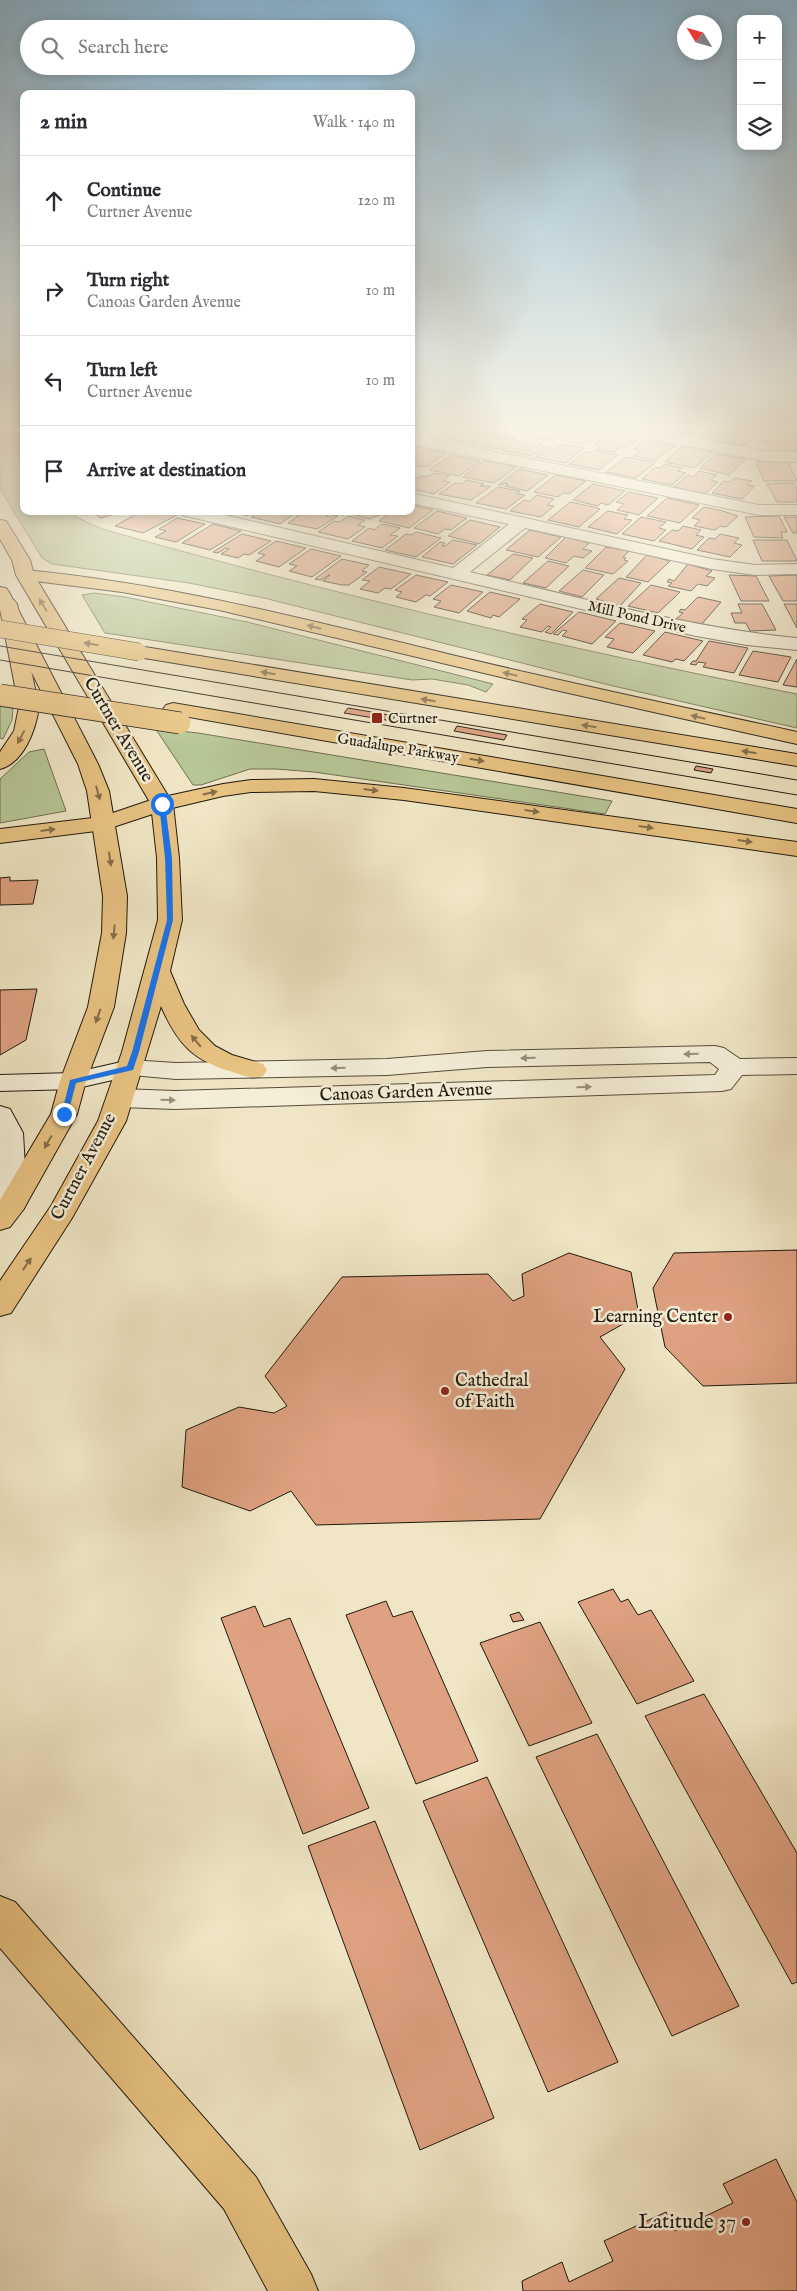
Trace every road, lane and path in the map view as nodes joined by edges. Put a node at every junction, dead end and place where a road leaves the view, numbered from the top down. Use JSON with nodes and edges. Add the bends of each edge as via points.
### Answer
{"nodes":[{"id":1,"x":9,"y":540,"type":"edge"},
{"id":2,"x":308,"y":540,"type":"edge"},
{"id":3,"x":499,"y":540,"type":"edge"},
{"id":4,"x":603,"y":540,"type":"edge"},
{"id":5,"x":797,"y":569,"type":"edge"},
{"id":6,"x":17,"y":575,"type":"junction"},
{"id":7,"x":455,"y":575,"type":"junction"},
{"id":8,"x":4,"y":598,"type":"edge"},
{"id":9,"x":0,"y":629,"type":"edge"},
{"id":10,"x":797,"y":644,"type":"edge"},
{"id":11,"x":0,"y":677,"type":"edge"},
{"id":12,"x":0,"y":695,"type":"edge"},
{"id":13,"x":177,"y":716,"type":"junction"},
{"id":14,"x":797,"y":738,"type":"edge"},
{"id":15,"x":797,"y":760,"type":"edge"},
{"id":16,"x":0,"y":763,"type":"edge"},
{"id":17,"x":162,"y":804,"type":"junction"},
{"id":18,"x":797,"y":816,"type":"edge"},
{"id":19,"x":104,"y":823,"type":"junction"},
{"id":20,"x":0,"y":836,"type":"edge"},
{"id":21,"x":797,"y":848,"type":"edge"},
{"id":22,"x":158,"y":972,"type":"junction"},
{"id":23,"x":797,"y":1066,"type":"edge"},
{"id":24,"x":735,"y":1067,"type":"junction"},
{"id":25,"x":130,"y":1068,"type":"junction"},
{"id":26,"x":254,"y":1070,"type":"junction"},
{"id":27,"x":73,"y":1081,"type":"junction"},
{"id":28,"x":0,"y":1083,"type":"edge"},
{"id":29,"x":120,"y":1098,"type":"junction"},
{"id":30,"x":0,"y":1116,"type":"edge"},
{"id":31,"x":6,"y":1211,"type":"edge"},
{"id":32,"x":0,"y":1305,"type":"edge"},
{"id":33,"x":0,"y":1916,"type":"edge"},
{"id":34,"x":294,"y":2291,"type":"edge"}],
"edges":[{"from":1,"to":6,"type":"main road","name":"Curtner Avenue","via":[[21,560]]},
{"from":2,"to":7,"type":"street","name":"Mill Pond Drive"},
{"from":3,"to":7,"type":"street"},
{"from":4,"to":5,"type":"street","via":[[731,568]]},
{"from":14,"to":6,"type":"main road","one_way":true,"via":[[475,666],[204,600],[97,582]]},
{"from":17,"to":6,"type":"main road","name":"Curtner Avenue","one_way":true},
{"from":7,"to":10,"type":"street","name":"Mill Pond Drive","via":[[696,630],[747,640]]},
{"from":8,"to":16,"type":"main road","one_way":true,"via":[[29,707],[28,723],[22,738]]},
{"from":8,"to":19,"type":"main road","one_way":true,"via":[[88,764],[98,791]]},
{"from":15,"to":9,"type":"main road","one_way":true,"bridge":true},
{"from":11,"to":13,"type":"main road"},
{"from":12,"to":13,"type":"main road","bridge":true},
{"from":13,"to":18,"type":"main road","name":"Guadalupe Parkway","one_way":true,"via":[[233,721],[455,756]]},
{"from":17,"to":19,"type":"main road"},
{"from":17,"to":21,"type":"main road","one_way":true,"via":[[251,786],[314,785],[404,794]]},
{"from":17,"to":22,"type":"main road","name":"Curtner Avenue","via":[[170,920]]},
{"from":20,"to":19,"type":"main road","one_way":true},
{"from":19,"to":27,"type":"main road","one_way":true,"via":[[115,896],[114,932],[101,1007]]},
{"from":22,"to":25,"type":"main road","name":"Curtner Avenue"},
{"from":26,"to":22,"type":"main road","one_way":true,"via":[[226,1061],[200,1046],[183,1026]]},
{"from":23,"to":24,"type":"street"},
{"from":24,"to":26,"type":"street","name":"Canoas Garden Avenue","one_way":true,"via":[[715,1054],[487,1059],[387,1067]]},
{"from":29,"to":24,"type":"street","name":"Canoas Garden Avenue","one_way":true,"via":[[174,1100],[722,1083]]},
{"from":25,"to":26,"type":"street","name":"Canoas Garden Avenue"},
{"from":25,"to":27,"type":"street","name":"Canoas Garden Avenue"},
{"from":25,"to":29,"type":"main road","name":"Curtner Avenue"},
{"from":27,"to":28,"type":"street","name":"Canoas Garden Avenue"},
{"from":27,"to":29,"type":"street","name":"Canoas Garden Avenue"},
{"from":27,"to":31,"type":"main road","one_way":true,"via":[[64,1114]]},
{"from":32,"to":29,"type":"main road","name":"Curtner Avenue","one_way":true,"via":[[62,1212],[112,1121]]},
{"from":30,"to":31,"type":"street","via":[[9,1132]]},
{"from":33,"to":34,"type":"main road","via":[[240,2193]]}]}
